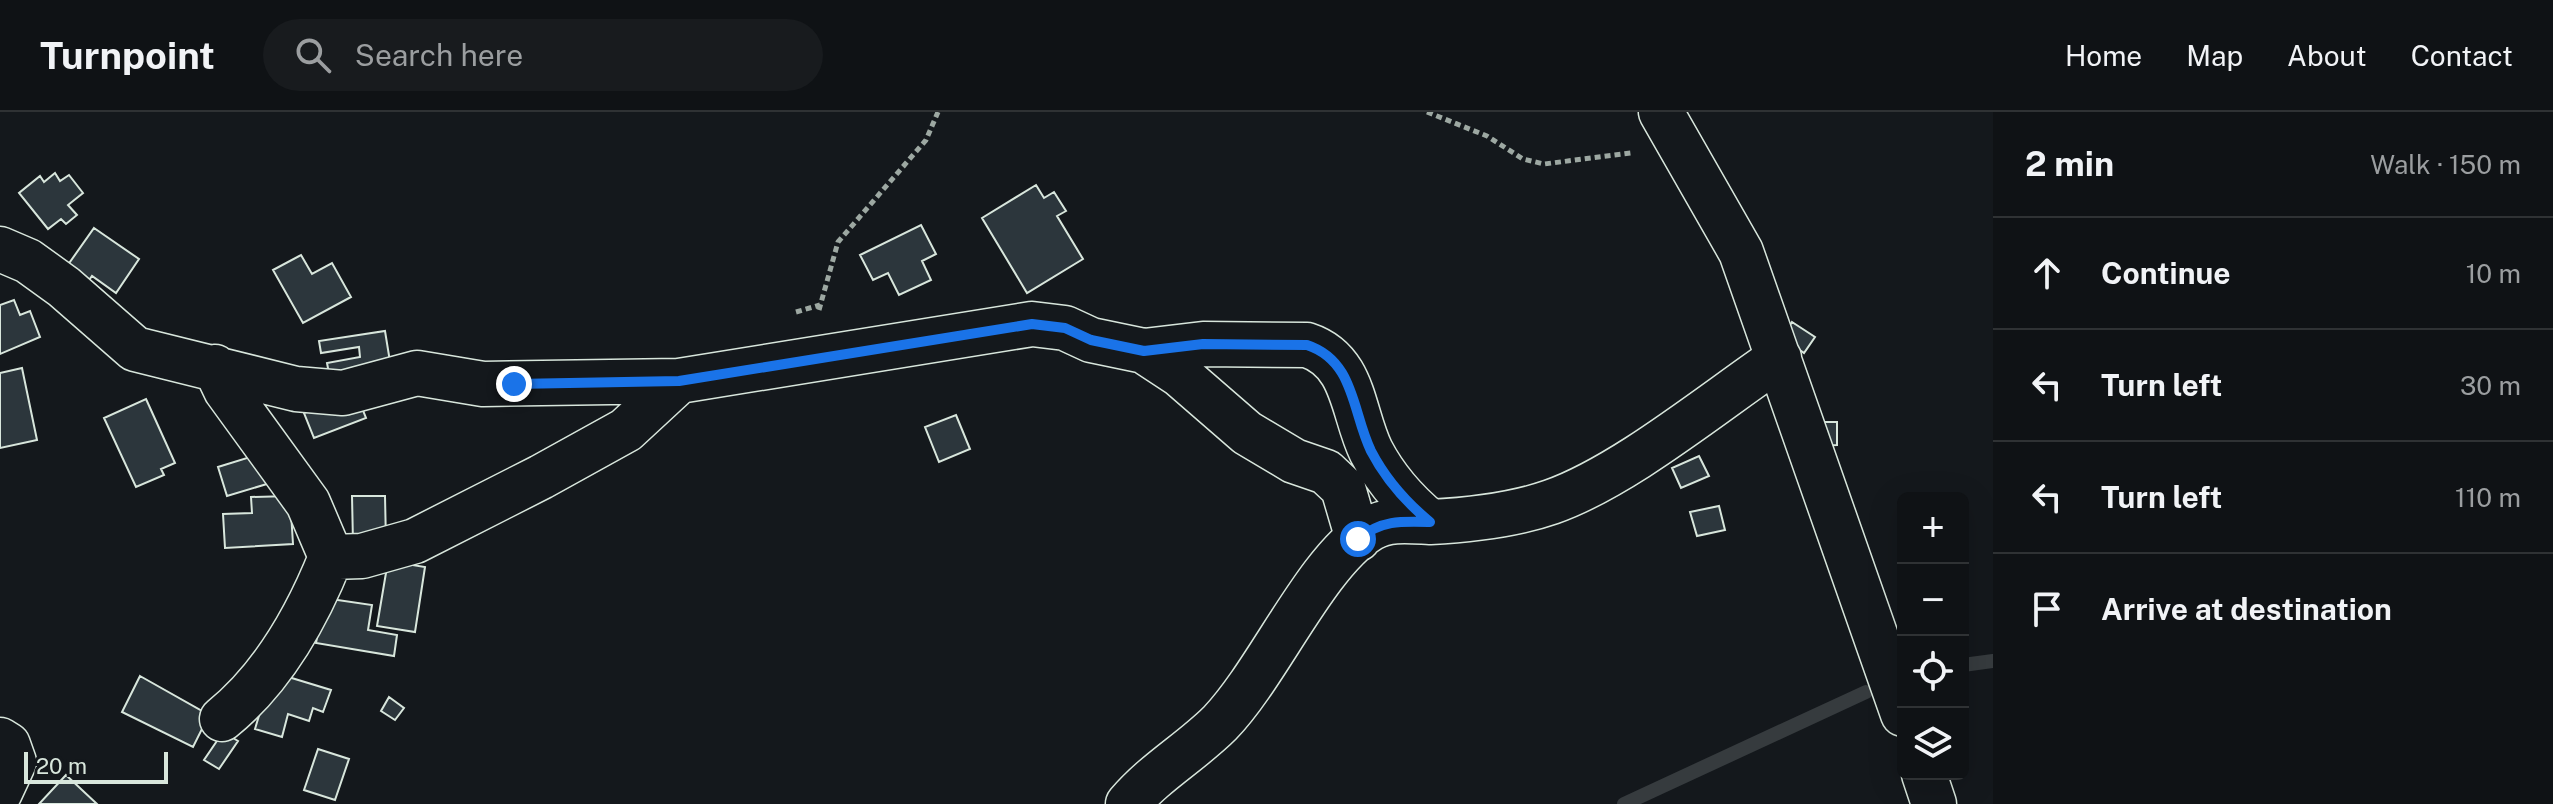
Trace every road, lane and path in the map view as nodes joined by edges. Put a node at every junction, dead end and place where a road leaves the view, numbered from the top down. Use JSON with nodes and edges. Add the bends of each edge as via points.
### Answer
{"nodes":[{"id":1,"x":938,"y":112,"type":"edge"},
{"id":2,"x":1427,"y":112,"type":"edge"},
{"id":3,"x":1670,"y":128,"type":"edge"},
{"id":4,"x":0,"y":249,"type":"edge"},
{"id":5,"x":1144,"y":351,"type":"junction"},
{"id":6,"x":1779,"y":358,"type":"junction"},
{"id":7,"x":806,"y":362,"type":"junction"},
{"id":8,"x":215,"y":367,"type":"junction"},
{"id":9,"x":679,"y":381,"type":"junction"},
{"id":10,"x":1343,"y":488,"type":"junction"},
{"id":11,"x":1417,"y":509,"type":"junction"},
{"id":12,"x":1358,"y":539,"type":"junction"},
{"id":13,"x":331,"y":557,"type":"junction"},
{"id":14,"x":1901,"y":708,"type":"edge"},
{"id":15,"x":222,"y":719,"type":"dead end"},
{"id":16,"x":0,"y":740,"type":"edge"},
{"id":17,"x":1926,"y":780,"type":"edge"},
{"id":18,"x":0,"y":792,"type":"edge"},
{"id":19,"x":1128,"y":804,"type":"edge"},
{"id":20,"x":1934,"y":804,"type":"edge"}],
"edges":[{"from":1,"to":7,"type":"path","via":[[926,140],[838,242]]},
{"from":2,"to":3,"type":"path","via":[[1544,164],[1570,163]]},
{"from":3,"to":6,"type":"street","via":[[1741,252]]},
{"from":4,"to":8,"type":"street","via":[[64,287],[135,349]]},
{"from":5,"to":7,"type":"street","via":[[1032,324]]},
{"from":5,"to":10,"type":"street","via":[[1247,433],[1294,461],[1326,472]]},
{"from":5,"to":11,"type":"street","via":[[1269,343],[1320,349],[1351,384],[1372,452]]},
{"from":6,"to":11,"type":"street","via":[[1576,491],[1549,503],[1491,516]]},
{"from":6,"to":14,"type":"street"},
{"from":7,"to":9,"type":"street"},
{"from":8,"to":9,"type":"street","via":[[296,389],[343,393],[417,373],[483,384]]},
{"from":8,"to":13,"type":"street","via":[[232,400],[308,503]]},
{"from":9,"to":13,"type":"street","via":[[626,430],[415,541],[362,556]]},
{"from":10,"to":11,"type":"street","via":[[1375,487]]},
{"from":10,"to":12,"type":"street"},
{"from":11,"to":12,"type":"street","via":[[1372,527]]},
{"from":12,"to":19,"type":"street","via":[[1319,584],[1220,723],[1148,781]]},
{"from":13,"to":15,"type":"street","via":[[294,637]]},
{"from":16,"to":18,"type":"street","via":[[8,745],[14,762]]},
{"from":17,"to":20,"type":"street"}]}
